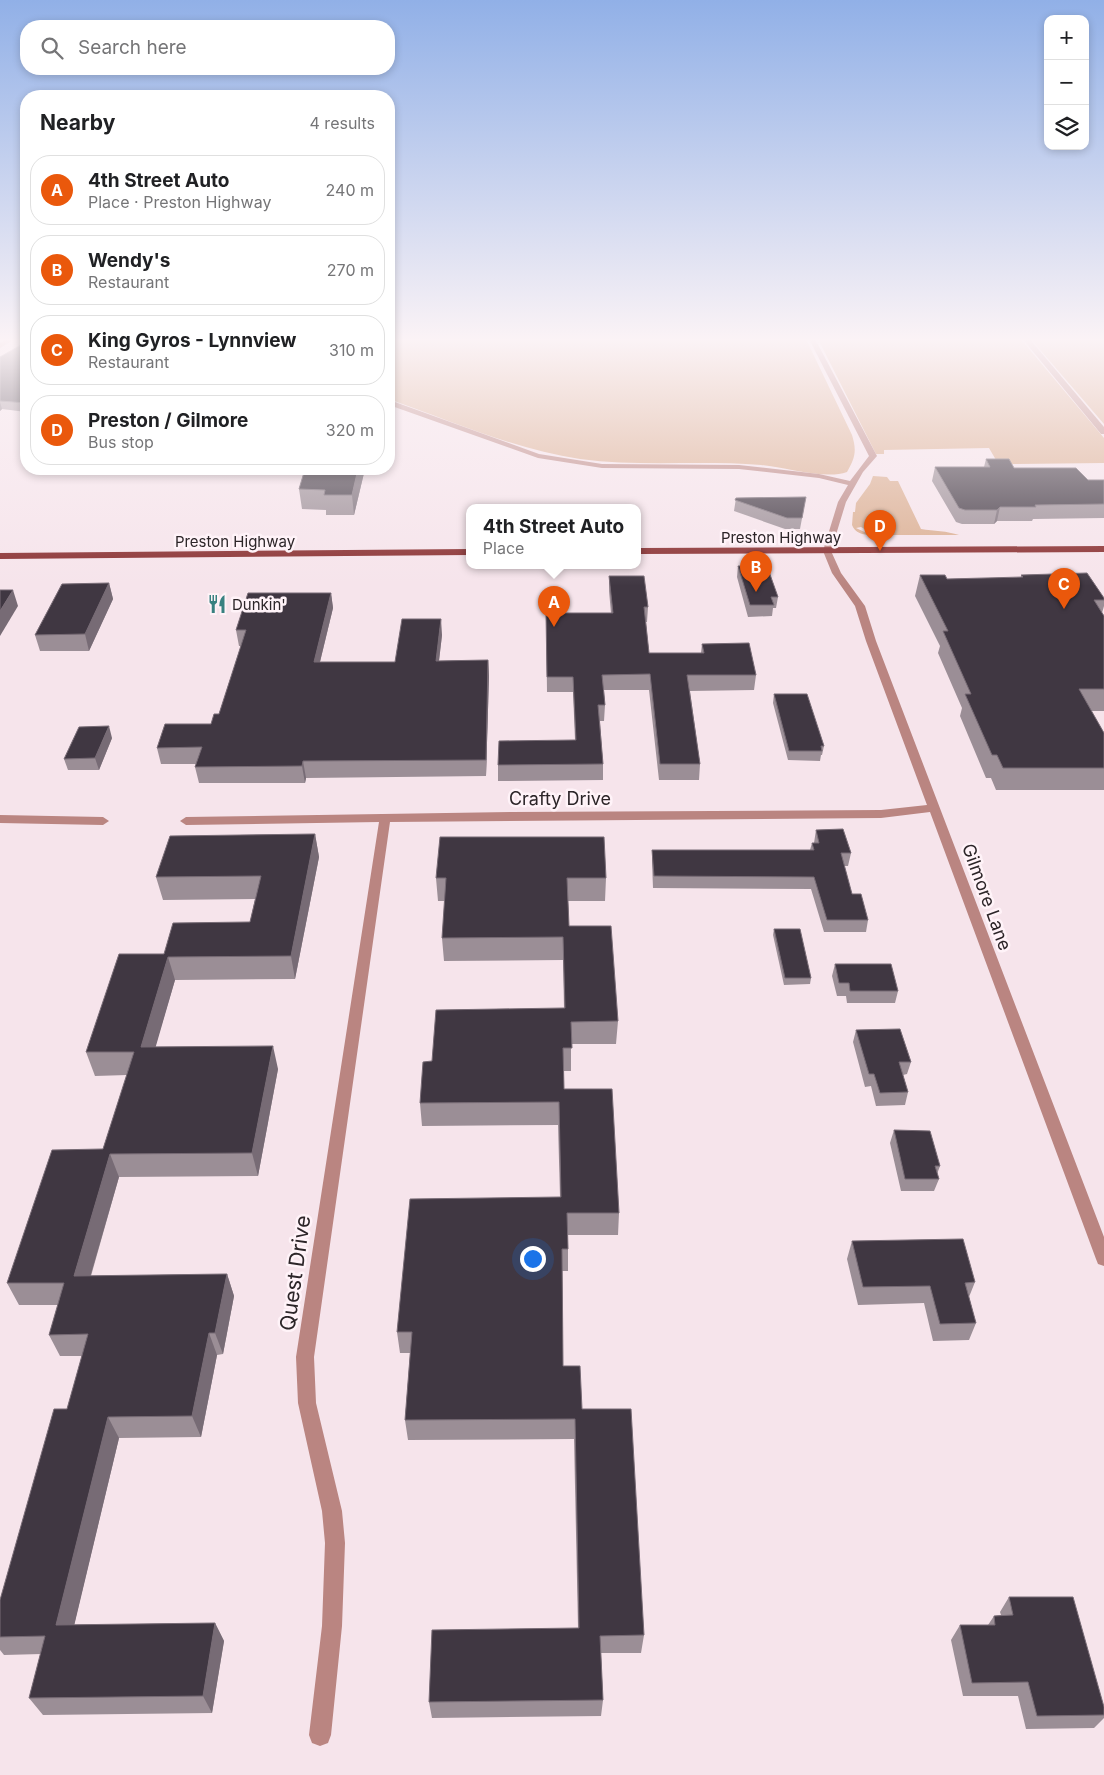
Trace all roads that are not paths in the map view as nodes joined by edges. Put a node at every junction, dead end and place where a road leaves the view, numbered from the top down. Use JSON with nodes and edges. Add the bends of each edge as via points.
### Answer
{"nodes":[{"id":1,"x":436,"y":420,"type":"edge"},
{"id":2,"x":854,"y":420,"type":"edge"},
{"id":3,"x":1094,"y":420,"type":"edge"},
{"id":4,"x":1104,"y":432,"type":"edge"},
{"id":5,"x":852,"y":484,"type":"junction"},
{"id":6,"x":1104,"y":549,"type":"edge"},
{"id":7,"x":641,"y":551,"type":"edge"},
{"id":8,"x":827,"y":551,"type":"junction"},
{"id":9,"x":466,"y":552,"type":"edge"},
{"id":10,"x":0,"y":556,"type":"edge"},
{"id":11,"x":935,"y":808,"type":"junction"},
{"id":12,"x":385,"y":818,"type":"junction"},
{"id":13,"x":0,"y":819,"type":"edge"},
{"id":14,"x":103,"y":820,"type":"dead end"},
{"id":15,"x":186,"y":821,"type":"dead end"},
{"id":16,"x":1104,"y":1259,"type":"edge"},
{"id":17,"x":320,"y":1735,"type":"dead end"}],
"edges":[{"from":1,"to":5,"type":"street","via":[[538,456],[602,466],[739,467],[819,476]]},
{"from":2,"to":5,"type":"street","via":[[873,456]]},
{"from":3,"to":4,"type":"street"},
{"from":5,"to":8,"type":"street","via":[[842,502]]},
{"from":6,"to":8,"type":"main road","name":"Preston Highway"},
{"from":7,"to":8,"type":"main road","name":"Preston Highway"},
{"from":8,"to":11,"type":"street","name":"Gilmore Lane","via":[[860,606]]},
{"from":9,"to":10,"type":"main road","name":"Preston Highway"},
{"from":11,"to":12,"type":"street","name":"Crafty Drive","via":[[881,814]]},
{"from":11,"to":16,"type":"street","name":"Gilmore Lane"},
{"from":12,"to":15,"type":"street","name":"Crafty Drive"},
{"from":12,"to":17,"type":"street","name":"Quest Drive","via":[[305,1357],[307,1408],[332,1514],[335,1563]]},
{"from":13,"to":14,"type":"street"}]}
